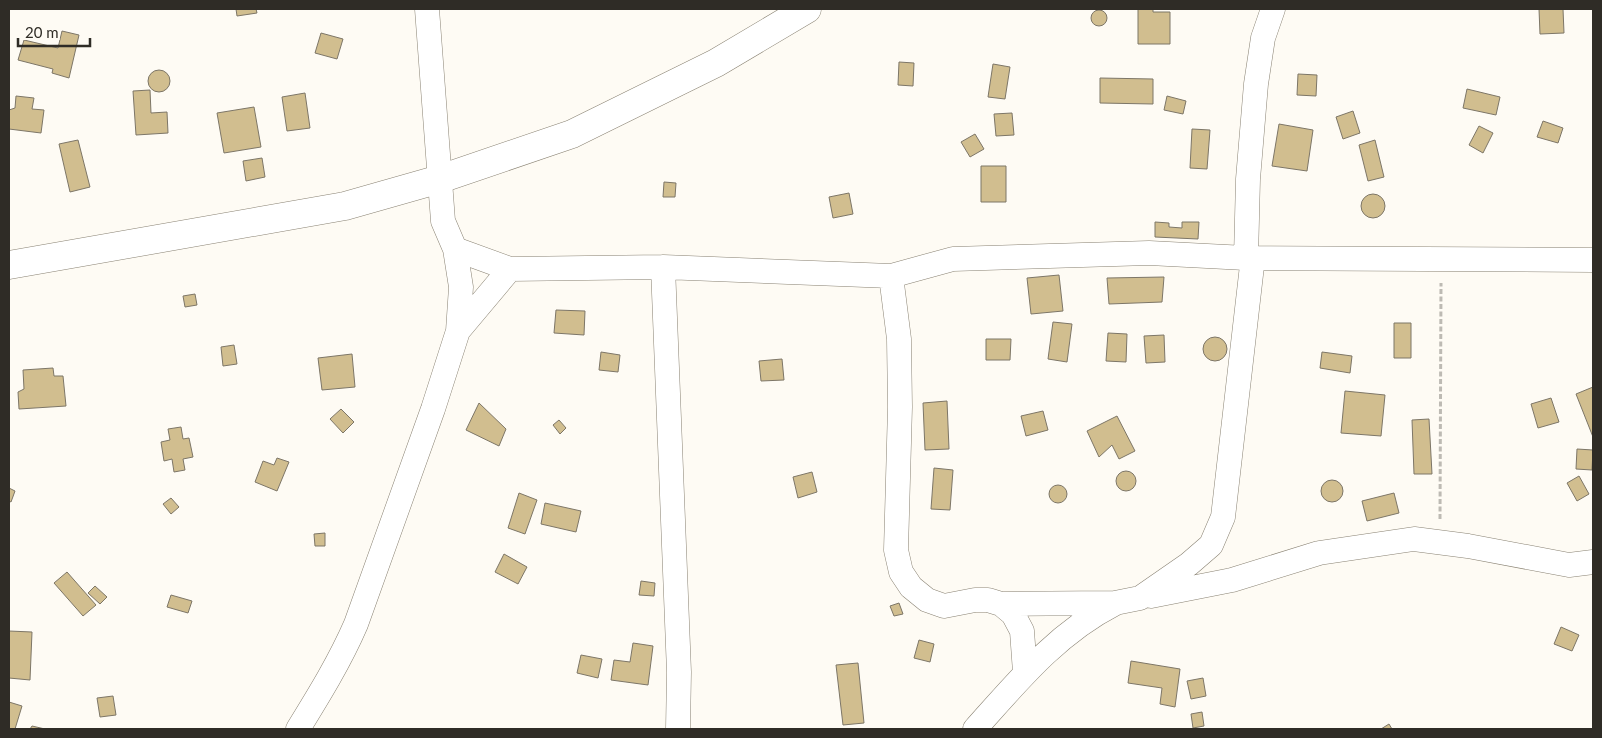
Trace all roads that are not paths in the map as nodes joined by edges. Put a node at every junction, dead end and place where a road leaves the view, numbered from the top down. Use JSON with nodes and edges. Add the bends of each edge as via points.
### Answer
{"nodes":[{"id":1,"x":427,"y":9,"type":"edge"},
{"id":2,"x":806,"y":9,"type":"edge"},
{"id":3,"x":1273,"y":9,"type":"edge"},
{"id":4,"x":440,"y":179,"type":"junction"},
{"id":5,"x":455,"y":249,"type":"junction"},
{"id":6,"x":1249,"y":258,"type":"junction"},
{"id":7,"x":1593,"y":260,"type":"edge"},
{"id":8,"x":9,"y":265,"type":"edge"},
{"id":9,"x":663,"y":267,"type":"junction"},
{"id":10,"x":510,"y":269,"type":"junction"},
{"id":11,"x":891,"y":276,"type":"junction"},
{"id":12,"x":458,"y":331,"type":"junction"},
{"id":13,"x":1593,"y":562,"type":"edge"},
{"id":14,"x":1140,"y":598,"type":"junction"},
{"id":15,"x":1001,"y":604,"type":"junction"},
{"id":16,"x":1115,"y":604,"type":"junction"},
{"id":17,"x":1025,"y":672,"type":"junction"},
{"id":18,"x":298,"y":729,"type":"edge"},
{"id":19,"x":678,"y":729,"type":"edge"},
{"id":20,"x":976,"y":729,"type":"edge"}],
"edges":[{"from":1,"to":4,"type":"street"},
{"from":2,"to":4,"type":"street","via":[[716,63],[572,134]]},
{"from":3,"to":6,"type":"street","via":[[1262,38],[1256,84],[1248,179]]},
{"from":4,"to":5,"type":"street","via":[[443,221]]},
{"from":4,"to":8,"type":"street","via":[[345,206]]},
{"from":5,"to":10,"type":"street"},
{"from":5,"to":12,"type":"street","via":[[461,287]]},
{"from":6,"to":7,"type":"street"},
{"from":6,"to":11,"type":"street","via":[[1149,253],[953,258]]},
{"from":6,"to":14,"type":"street","via":[[1223,517],[1211,545]]},
{"from":9,"to":10,"type":"street"},
{"from":9,"to":11,"type":"street"},
{"from":9,"to":19,"type":"street","via":[[679,672]]},
{"from":10,"to":12,"type":"street"},
{"from":11,"to":15,"type":"street","via":[[898,339],[900,407],[896,550],[901,572],[911,587],[927,600],[944,606],[975,600]]},
{"from":12,"to":18,"type":"street","via":[[356,624],[331,675]]},
{"from":13,"to":14,"type":"street","via":[[1569,565],[1414,539],[1319,552],[1232,580]]},
{"from":14,"to":16,"type":"street"},
{"from":15,"to":16,"type":"street"},
{"from":15,"to":17,"type":"street","via":[[1013,614],[1022,632]]},
{"from":16,"to":17,"type":"street","via":[[1074,628]]},
{"from":17,"to":20,"type":"street"}]}
